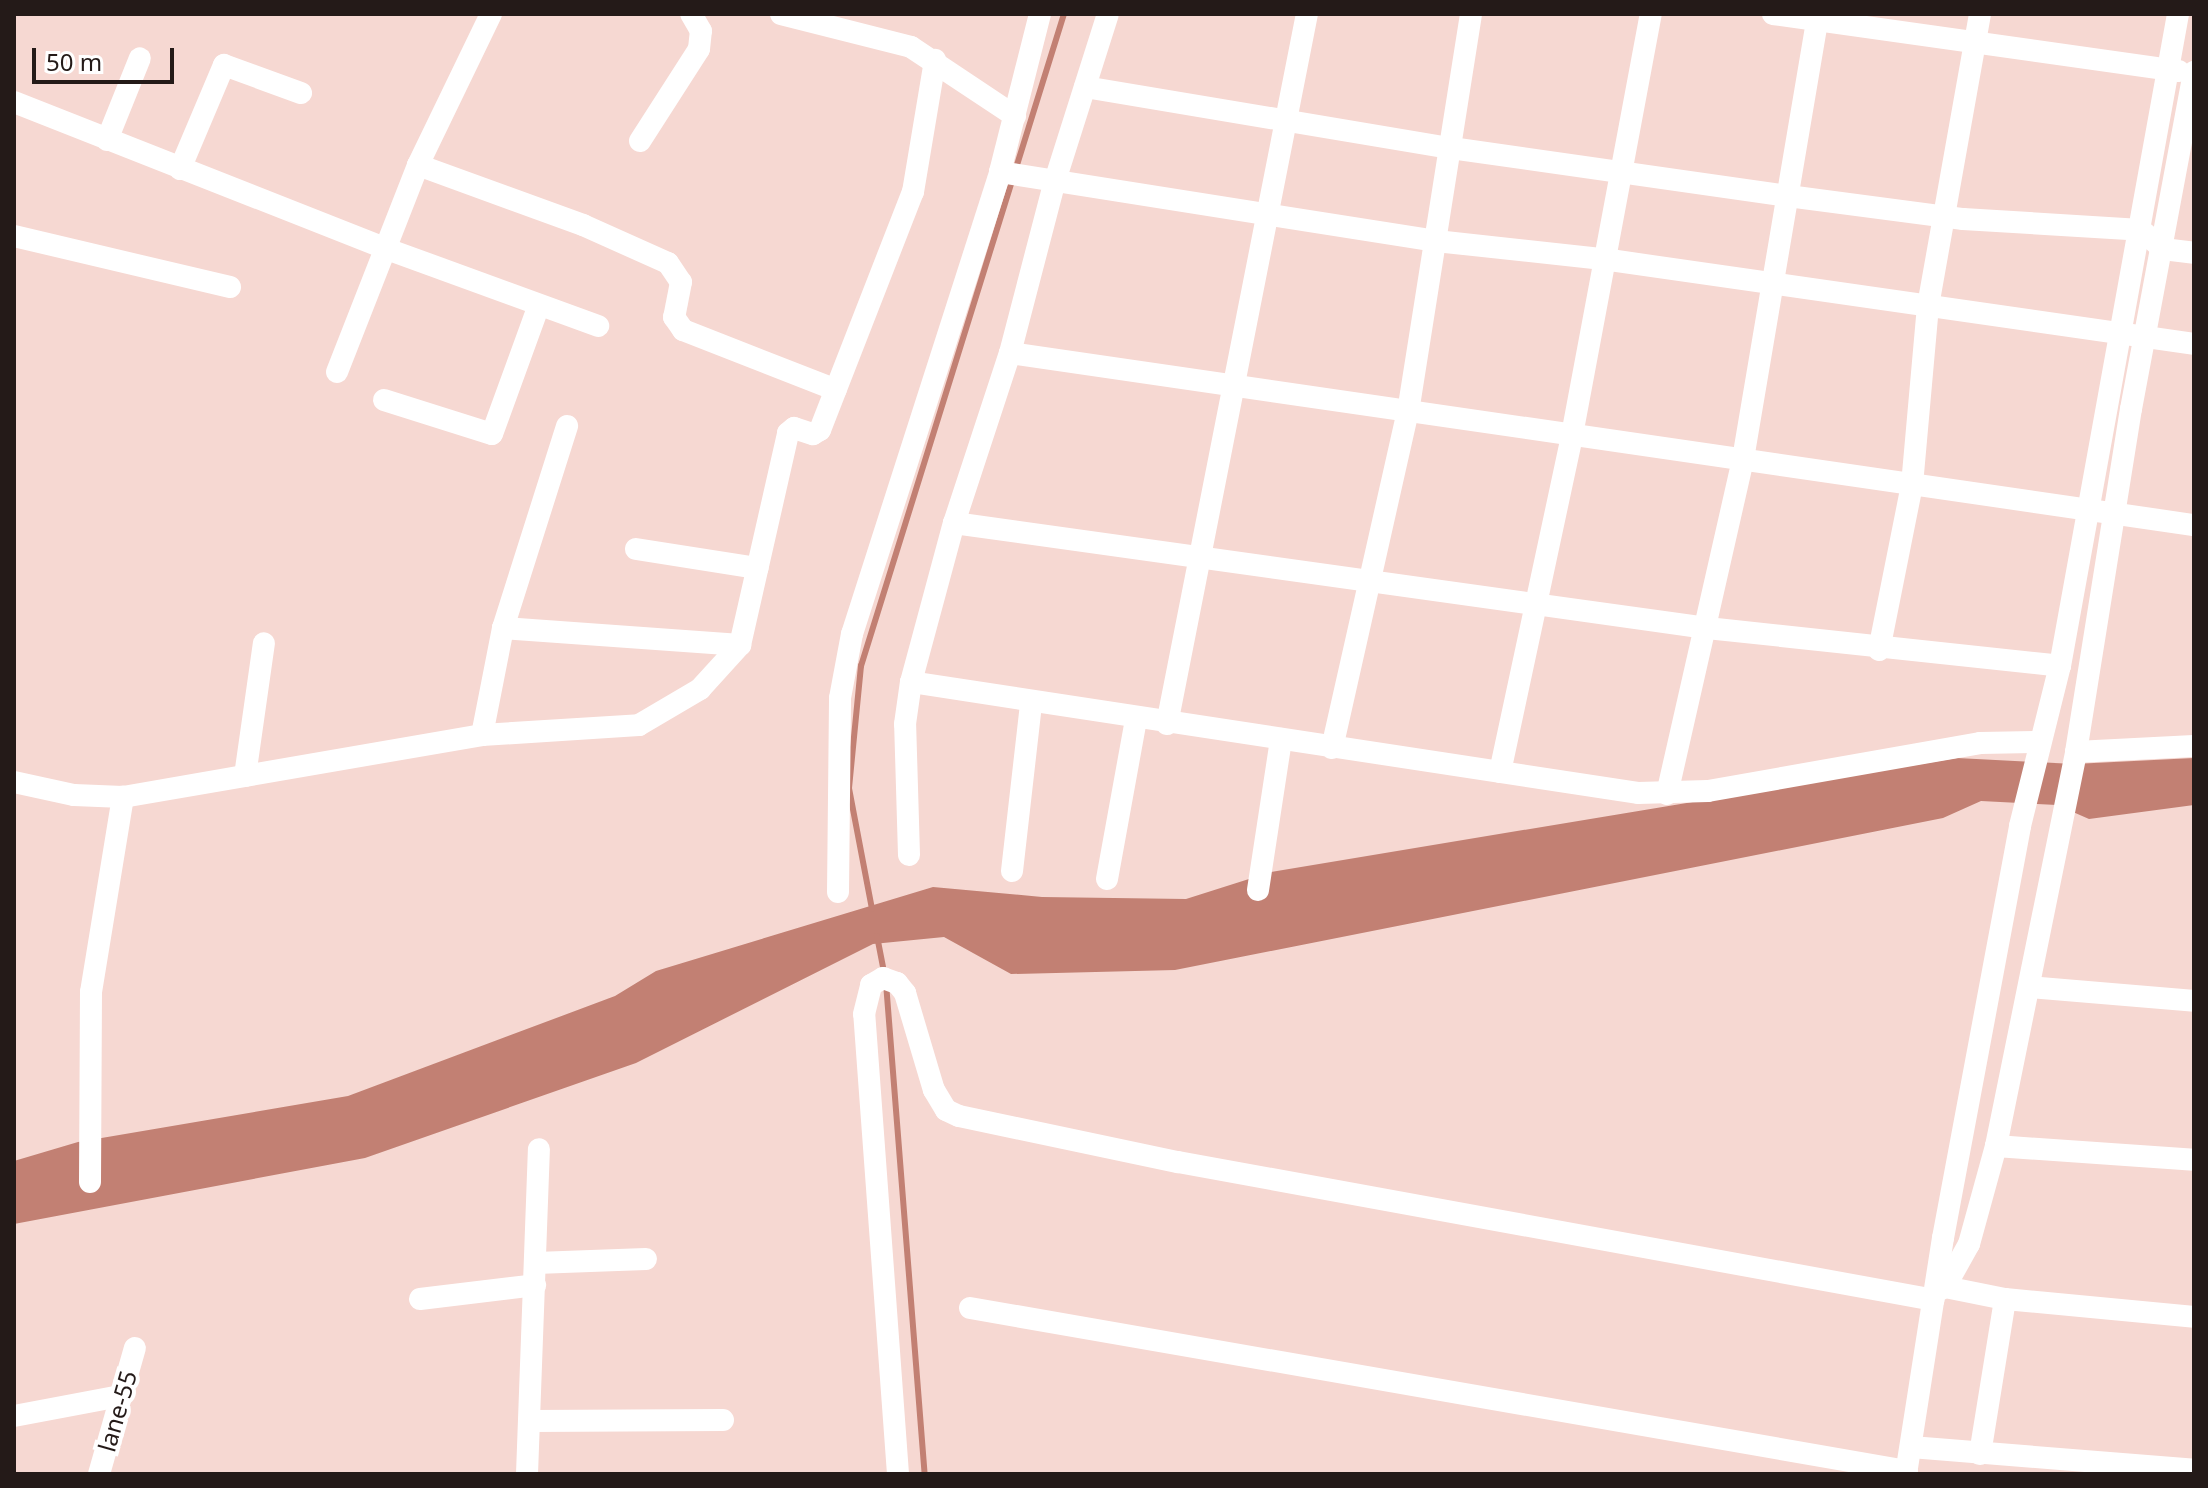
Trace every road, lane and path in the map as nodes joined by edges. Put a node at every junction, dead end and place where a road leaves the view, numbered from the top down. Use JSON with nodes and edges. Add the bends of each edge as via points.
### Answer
{"nodes":[{"id":1,"x":491,"y":14,"type":"edge"},
{"id":2,"x":691,"y":14,"type":"edge"},
{"id":3,"x":1040,"y":14,"type":"edge"},
{"id":4,"x":1108,"y":14,"type":"edge"},
{"id":5,"x":1307,"y":14,"type":"edge"},
{"id":6,"x":1471,"y":14,"type":"edge"},
{"id":7,"x":1651,"y":14,"type":"edge"},
{"id":8,"x":1773,"y":14,"type":"edge"},
{"id":9,"x":1980,"y":14,"type":"edge"},
{"id":10,"x":2178,"y":14,"type":"edge"},
{"id":11,"x":784,"y":15,"type":"edge"},
{"id":12,"x":1818,"y":18,"type":"edge"},
{"id":13,"x":1975,"y":40,"type":"junction"},
{"id":14,"x":140,"y":58,"type":"dead end"},
{"id":15,"x":935,"y":60,"type":"junction"},
{"id":16,"x":2167,"y":67,"type":"junction"},
{"id":17,"x":2194,"y":75,"type":"edge"},
{"id":18,"x":1085,"y":87,"type":"junction"},
{"id":19,"x":301,"y":93,"type":"dead end"},
{"id":20,"x":14,"y":102,"type":"edge"},
{"id":21,"x":1015,"y":116,"type":"junction"},
{"id":22,"x":1287,"y":121,"type":"junction"},
{"id":23,"x":107,"y":140,"type":"junction"},
{"id":24,"x":640,"y":141,"type":"dead end"},
{"id":25,"x":1451,"y":148,"type":"junction"},
{"id":26,"x":418,"y":165,"type":"junction"},
{"id":27,"x":180,"y":169,"type":"junction"},
{"id":28,"x":1620,"y":171,"type":"junction"},
{"id":29,"x":1004,"y":173,"type":"junction"},
{"id":30,"x":1044,"y":182,"type":"junction"},
{"id":31,"x":1788,"y":196,"type":"junction"},
{"id":32,"x":1268,"y":213,"type":"junction"},
{"id":33,"x":1943,"y":216,"type":"junction"},
{"id":34,"x":2141,"y":230,"type":"junction"},
{"id":35,"x":1436,"y":241,"type":"junction"},
{"id":36,"x":16,"y":242,"type":"edge"},
{"id":37,"x":384,"y":248,"type":"junction"},
{"id":38,"x":2163,"y":249,"type":"junction"},
{"id":39,"x":2194,"y":253,"type":"edge"},
{"id":40,"x":1603,"y":259,"type":"junction"},
{"id":41,"x":1773,"y":286,"type":"junction"},
{"id":42,"x":230,"y":287,"type":"dead end"},
{"id":43,"x":539,"y":305,"type":"junction"},
{"id":44,"x":1928,"y":306,"type":"junction"},
{"id":45,"x":598,"y":326,"type":"dead end"},
{"id":46,"x":2120,"y":335,"type":"junction"},
{"id":47,"x":2147,"y":335,"type":"junction"},
{"id":48,"x":2194,"y":344,"type":"edge"},
{"id":49,"x":1010,"y":353,"type":"junction"},
{"id":50,"x":337,"y":372,"type":"dead end"},
{"id":51,"x":1237,"y":386,"type":"junction"},
{"id":52,"x":836,"y":390,"type":"junction"},
{"id":53,"x":384,"y":400,"type":"dead end"},
{"id":54,"x":1408,"y":412,"type":"junction"},
{"id":55,"x":567,"y":426,"type":"dead end"},
{"id":56,"x":1572,"y":435,"type":"junction"},
{"id":57,"x":1743,"y":459,"type":"junction"},
{"id":58,"x":1912,"y":485,"type":"junction"},
{"id":59,"x":2086,"y":509,"type":"junction"},
{"id":60,"x":2113,"y":514,"type":"junction"},
{"id":61,"x":954,"y":523,"type":"junction"},
{"id":62,"x":2194,"y":525,"type":"edge"},
{"id":63,"x":636,"y":549,"type":"dead end"},
{"id":64,"x":1202,"y":556,"type":"junction"},
{"id":65,"x":758,"y":568,"type":"junction"},
{"id":66,"x":1370,"y":578,"type":"junction"},
{"id":67,"x":1536,"y":601,"type":"junction"},
{"id":68,"x":503,"y":628,"type":"junction"},
{"id":69,"x":1707,"y":628,"type":"junction"},
{"id":70,"x":264,"y":643,"type":"dead end"},
{"id":71,"x":740,"y":645,"type":"junction"},
{"id":72,"x":1879,"y":650,"type":"junction"},
{"id":73,"x":2060,"y":666,"type":"junction"},
{"id":74,"x":911,"y":682,"type":"junction"},
{"id":75,"x":1031,"y":705,"type":"junction"},
{"id":76,"x":1136,"y":720,"type":"junction"},
{"id":77,"x":1167,"y":724,"type":"junction"},
{"id":78,"x":482,"y":735,"type":"junction"},
{"id":79,"x":1281,"y":739,"type":"junction"},
{"id":80,"x":2194,"y":746,"type":"edge"},
{"id":81,"x":1332,"y":748,"type":"junction"},
{"id":82,"x":2037,"y":748,"type":"junction"},
{"id":83,"x":2076,"y":752,"type":"junction"},
{"id":84,"x":1500,"y":772,"type":"junction"},
{"id":85,"x":245,"y":776,"type":"junction"},
{"id":86,"x":14,"y":782,"type":"edge"},
{"id":87,"x":1667,"y":794,"type":"junction"},
{"id":88,"x":123,"y":797,"type":"junction"},
{"id":89,"x":909,"y":855,"type":"dead end"},
{"id":90,"x":1012,"y":871,"type":"dead end"},
{"id":91,"x":1107,"y":879,"type":"dead end"},
{"id":92,"x":1258,"y":890,"type":"dead end"},
{"id":93,"x":838,"y":892,"type":"dead end"},
{"id":94,"x":2029,"y":987,"type":"junction"},
{"id":95,"x":2194,"y":1001,"type":"edge"},
{"id":96,"x":1996,"y":1146,"type":"junction"},
{"id":97,"x":539,"y":1149,"type":"dead end"},
{"id":98,"x":2194,"y":1160,"type":"edge"},
{"id":99,"x":90,"y":1182,"type":"dead end"},
{"id":100,"x":646,"y":1259,"type":"dead end"},
{"id":101,"x":536,"y":1263,"type":"junction"},
{"id":102,"x":535,"y":1285,"type":"junction"},
{"id":103,"x":1938,"y":1293,"type":"junction"},
{"id":104,"x":420,"y":1299,"type":"dead end"},
{"id":105,"x":2005,"y":1299,"type":"junction"},
{"id":106,"x":970,"y":1308,"type":"dead end"},
{"id":107,"x":2194,"y":1317,"type":"edge"},
{"id":108,"x":135,"y":1348,"type":"dead end"},
{"id":109,"x":120,"y":1396,"type":"junction"},
{"id":110,"x":14,"y":1416,"type":"edge"},
{"id":111,"x":723,"y":1420,"type":"dead end"},
{"id":112,"x":531,"y":1421,"type":"junction"},
{"id":113,"x":1911,"y":1447,"type":"junction"},
{"id":114,"x":1980,"y":1454,"type":"junction"},
{"id":115,"x":2194,"y":1470,"type":"edge"},
{"id":116,"x":1906,"y":1473,"type":"edge"},
{"id":117,"x":99,"y":1474,"type":"edge"},
{"id":118,"x":527,"y":1474,"type":"edge"},
{"id":119,"x":898,"y":1474,"type":"edge"}],
"edges":[{"from":1,"to":26,"type":"street"},
{"from":2,"to":24,"type":"street","via":[[701,31],[699,49]]},
{"from":3,"to":21,"type":"street"},
{"from":4,"to":18,"type":"street"},
{"from":5,"to":22,"type":"street"},
{"from":6,"to":25,"type":"street"},
{"from":7,"to":28,"type":"street"},
{"from":8,"to":12,"type":"street"},
{"from":9,"to":13,"type":"street"},
{"from":10,"to":16,"type":"street"},
{"from":11,"to":15,"type":"street","via":[[889,40]]},
{"from":12,"to":13,"type":"street"},
{"from":12,"to":31,"type":"street"},
{"from":13,"to":16,"type":"street"},
{"from":13,"to":33,"type":"street"},
{"from":14,"to":23,"type":"street"},
{"from":15,"to":21,"type":"street"},
{"from":15,"to":52,"type":"street","via":[[913,192]]},
{"from":16,"to":17,"type":"street"},
{"from":16,"to":34,"type":"street"},
{"from":17,"to":38,"type":"street"},
{"from":18,"to":22,"type":"street"},
{"from":18,"to":30,"type":"street"},
{"from":19,"to":27,"type":"street","via":[[224,65]]},
{"from":20,"to":23,"type":"street"},
{"from":21,"to":29,"type":"street"},
{"from":22,"to":25,"type":"street"},
{"from":22,"to":32,"type":"street"},
{"from":23,"to":27,"type":"street"},
{"from":25,"to":28,"type":"street"},
{"from":25,"to":35,"type":"street"},
{"from":26,"to":37,"type":"street"},
{"from":26,"to":52,"type":"street","via":[[583,225],[668,263],[681,282],[674,317],[683,330]]},
{"from":27,"to":37,"type":"street"},
{"from":28,"to":31,"type":"street"},
{"from":28,"to":40,"type":"street"},
{"from":29,"to":30,"type":"street"},
{"from":29,"to":93,"type":"street","via":[[852,634],[840,698]]},
{"from":30,"to":32,"type":"street"},
{"from":30,"to":49,"type":"street"},
{"from":31,"to":33,"type":"street"},
{"from":31,"to":41,"type":"street"},
{"from":32,"to":35,"type":"street"},
{"from":32,"to":51,"type":"street"},
{"from":33,"to":34,"type":"street"},
{"from":33,"to":44,"type":"street"},
{"from":34,"to":38,"type":"street"},
{"from":34,"to":46,"type":"street"},
{"from":35,"to":40,"type":"street"},
{"from":35,"to":54,"type":"street"},
{"from":36,"to":42,"type":"street"},
{"from":37,"to":43,"type":"street"},
{"from":37,"to":50,"type":"street"},
{"from":38,"to":39,"type":"street"},
{"from":38,"to":47,"type":"street"},
{"from":40,"to":41,"type":"street"},
{"from":40,"to":56,"type":"street"},
{"from":41,"to":44,"type":"street"},
{"from":41,"to":57,"type":"street"},
{"from":43,"to":45,"type":"street"},
{"from":43,"to":53,"type":"street","via":[[492,434]]},
{"from":44,"to":46,"type":"street"},
{"from":44,"to":58,"type":"street"},
{"from":46,"to":47,"type":"street"},
{"from":46,"to":59,"type":"street"},
{"from":47,"to":48,"type":"street"},
{"from":47,"to":60,"type":"street"},
{"from":49,"to":51,"type":"street"},
{"from":49,"to":61,"type":"street"},
{"from":51,"to":54,"type":"street"},
{"from":51,"to":64,"type":"street"},
{"from":52,"to":65,"type":"street","via":[[817,434],[794,428],[788,433]]},
{"from":54,"to":56,"type":"street"},
{"from":54,"to":66,"type":"street"},
{"from":55,"to":68,"type":"street"},
{"from":56,"to":57,"type":"street"},
{"from":56,"to":67,"type":"street"},
{"from":57,"to":58,"type":"street"},
{"from":57,"to":69,"type":"street"},
{"from":58,"to":59,"type":"street"},
{"from":58,"to":72,"type":"street"},
{"from":59,"to":60,"type":"street"},
{"from":59,"to":73,"type":"street"},
{"from":60,"to":62,"type":"street"},
{"from":60,"to":83,"type":"street"},
{"from":61,"to":64,"type":"street"},
{"from":61,"to":74,"type":"street"},
{"from":63,"to":65,"type":"street"},
{"from":64,"to":66,"type":"street"},
{"from":64,"to":77,"type":"street"},
{"from":65,"to":71,"type":"street"},
{"from":66,"to":67,"type":"street"},
{"from":66,"to":81,"type":"street"},
{"from":67,"to":69,"type":"street"},
{"from":67,"to":84,"type":"street"},
{"from":68,"to":71,"type":"street"},
{"from":68,"to":78,"type":"street"},
{"from":69,"to":72,"type":"street"},
{"from":69,"to":87,"type":"street"},
{"from":70,"to":85,"type":"street"},
{"from":71,"to":78,"type":"street","via":[[700,689],[639,725]]},
{"from":72,"to":73,"type":"street"},
{"from":73,"to":82,"type":"street"},
{"from":74,"to":75,"type":"street"},
{"from":74,"to":89,"type":"street","via":[[905,724]]},
{"from":75,"to":76,"type":"street"},
{"from":75,"to":90,"type":"street"},
{"from":76,"to":77,"type":"street"},
{"from":76,"to":91,"type":"street"},
{"from":77,"to":79,"type":"street"},
{"from":78,"to":85,"type":"street"},
{"from":79,"to":81,"type":"street"},
{"from":79,"to":92,"type":"street"},
{"from":80,"to":83,"type":"street"},
{"from":81,"to":84,"type":"street"},
{"from":82,"to":87,"type":"street","via":[[1980,743],[1817,774]]},
{"from":82,"to":103,"type":"street"},
{"from":83,"to":94,"type":"street","via":[[2056,830]]},
{"from":84,"to":87,"type":"street"},
{"from":85,"to":88,"type":"street"},
{"from":86,"to":88,"type":"street","via":[[74,795]]},
{"from":88,"to":99,"type":"street","via":[[100,913],[88,1028]]},
{"from":94,"to":95,"type":"street"},
{"from":94,"to":96,"type":"street"},
{"from":96,"to":98,"type":"street"},
{"from":96,"to":103,"type":"street","via":[[1969,1244]]},
{"from":97,"to":101,"type":"street"},
{"from":100,"to":101,"type":"street"},
{"from":101,"to":102,"type":"street"},
{"from":102,"to":104,"type":"street"},
{"from":102,"to":112,"type":"street"},
{"from":103,"to":105,"type":"street"},
{"from":103,"to":113,"type":"street"},
{"from":103,"to":119,"type":"street","via":[[1178,1162],[959,1116],[939,1100],[914,1015],[888,979],[871,985],[864,1014]]},
{"from":105,"to":107,"type":"street"},
{"from":105,"to":114,"type":"street"},
{"from":106,"to":116,"type":"street"},
{"from":108,"to":109,"type":"street","name":"lane-55"},
{"from":109,"to":110,"type":"street"},
{"from":109,"to":117,"type":"street","name":"lane-55"},
{"from":111,"to":112,"type":"street"},
{"from":112,"to":118,"type":"street"},
{"from":113,"to":114,"type":"street"},
{"from":113,"to":116,"type":"street"},
{"from":114,"to":115,"type":"street"}]}
